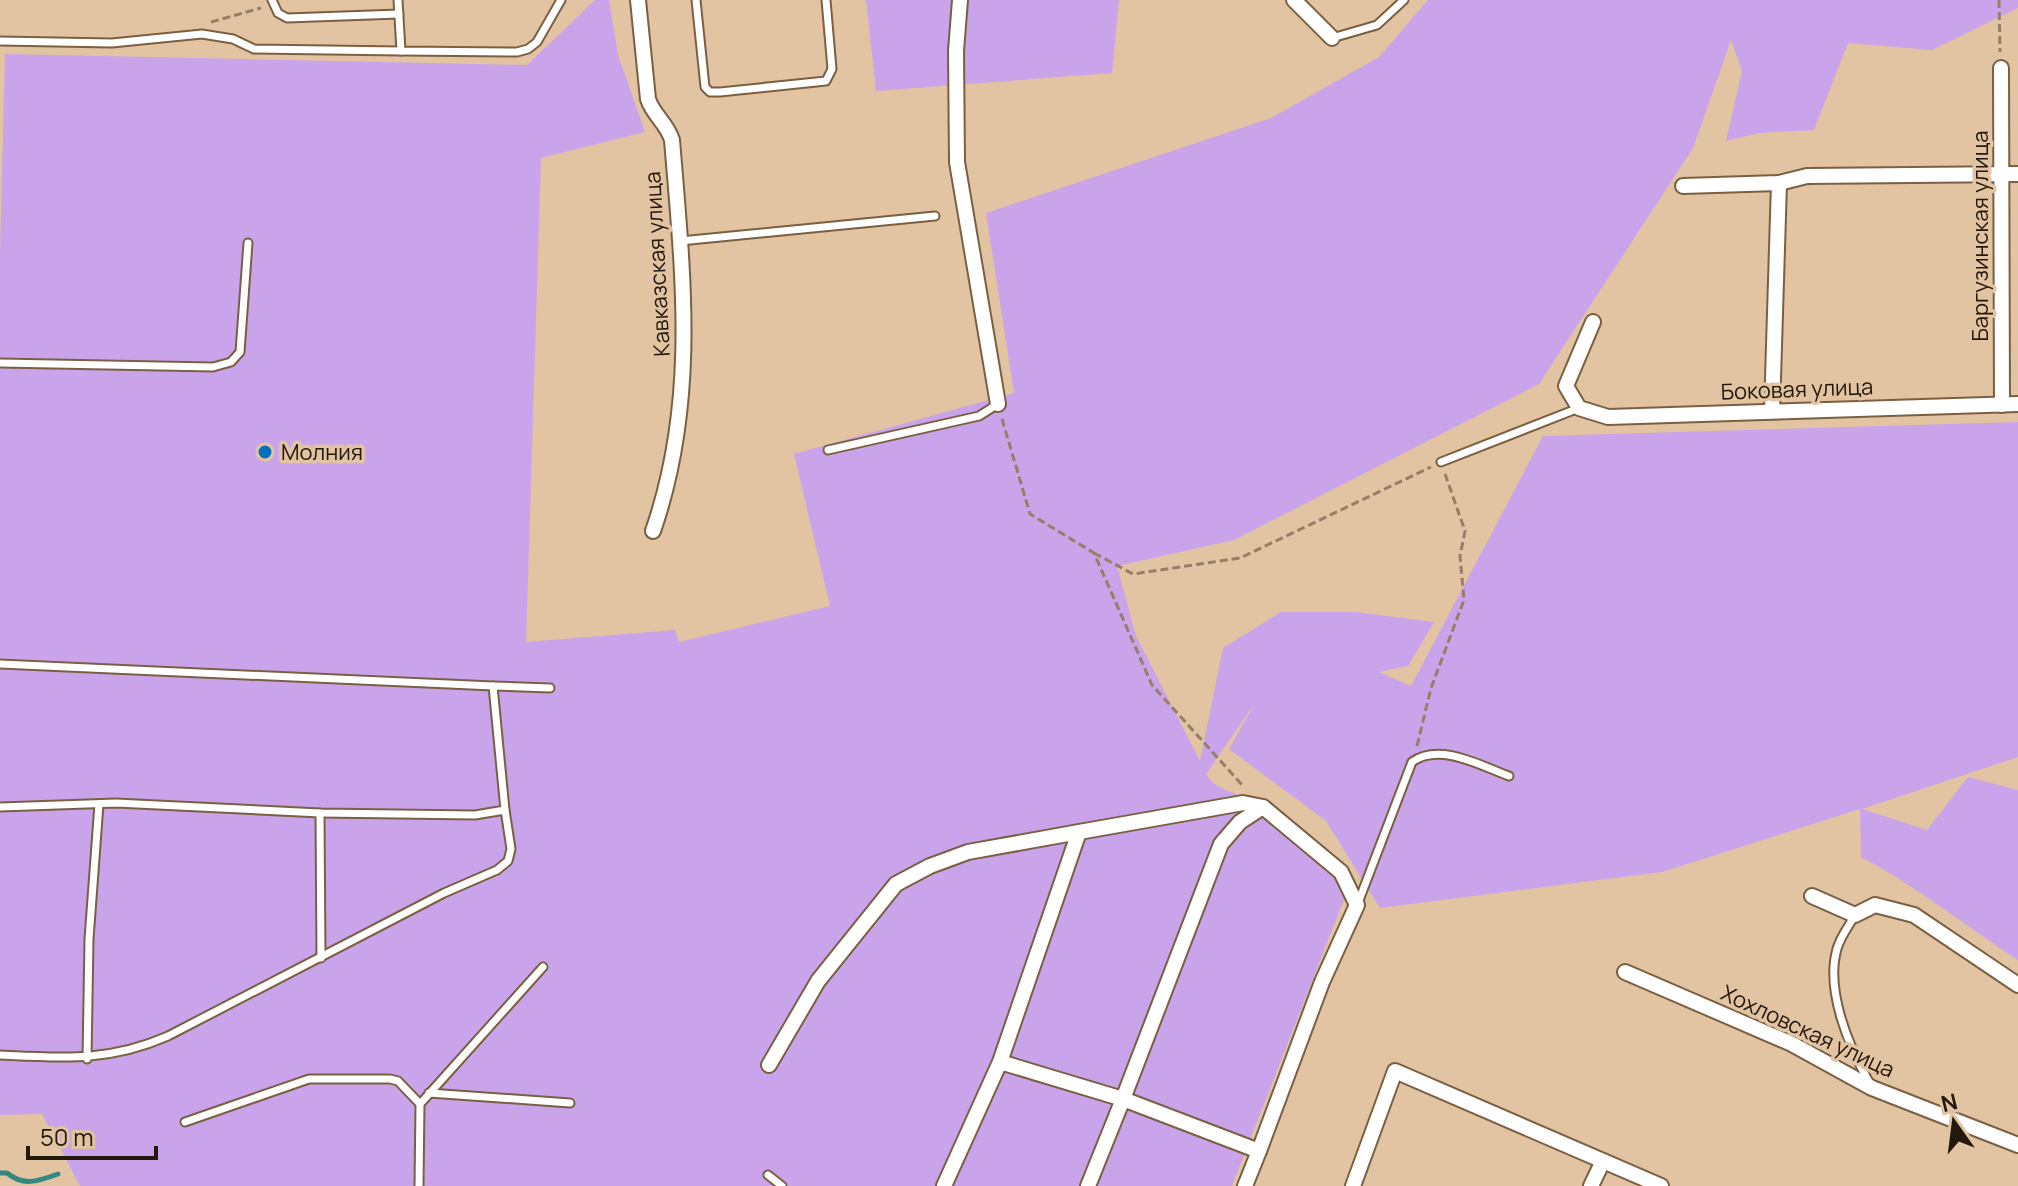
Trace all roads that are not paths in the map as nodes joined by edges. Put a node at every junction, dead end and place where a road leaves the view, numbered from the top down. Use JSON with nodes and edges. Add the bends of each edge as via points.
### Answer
{"nodes":[{"id":1,"x":398,"y":0,"type":"edge"},
{"id":2,"x":638,"y":0,"type":"edge"},
{"id":3,"x":696,"y":0,"type":"edge"},
{"id":4,"x":826,"y":0,"type":"edge"},
{"id":5,"x":960,"y":0,"type":"edge"},
{"id":6,"x":1294,"y":0,"type":"edge"},
{"id":7,"x":1404,"y":0,"type":"edge"},
{"id":8,"x":559,"y":1,"type":"edge"},
{"id":9,"x":272,"y":3,"type":"edge"},
{"id":10,"x":399,"y":14,"type":"junction"},
{"id":11,"x":1332,"y":38,"type":"joint"},
{"id":12,"x":0,"y":41,"type":"edge"},
{"id":13,"x":401,"y":51,"type":"junction"},
{"id":14,"x":2001,"y":68,"type":"road end"},
{"id":15,"x":2010,"y":174,"type":"edge"},
{"id":16,"x":1779,"y":183,"type":"junction"},
{"id":17,"x":1683,"y":186,"type":"dead end"},
{"id":18,"x":935,"y":216,"type":"dead end"},
{"id":19,"x":680,"y":241,"type":"junction"},
{"id":20,"x":248,"y":243,"type":"dead end"},
{"id":21,"x":1593,"y":322,"type":"dead end"},
{"id":22,"x":0,"y":363,"type":"edge"},
{"id":23,"x":998,"y":404,"type":"joint"},
{"id":24,"x":2018,"y":404,"type":"edge"},
{"id":25,"x":2002,"y":405,"type":"junction"},
{"id":26,"x":1579,"y":408,"type":"junction"},
{"id":27,"x":1772,"y":411,"type":"junction"},
{"id":28,"x":828,"y":450,"type":"dead end"},
{"id":29,"x":1441,"y":462,"type":"road end"},
{"id":30,"x":653,"y":531,"type":"dead end"},
{"id":31,"x":0,"y":664,"type":"edge"},
{"id":32,"x":493,"y":686,"type":"junction"},
{"id":33,"x":550,"y":688,"type":"dead end"},
{"id":34,"x":1509,"y":776,"type":"dead end"},
{"id":35,"x":99,"y":804,"type":"junction"},
{"id":36,"x":0,"y":807,"type":"edge"},
{"id":37,"x":1263,"y":807,"type":"junction"},
{"id":38,"x":505,"y":810,"type":"junction"},
{"id":39,"x":320,"y":813,"type":"junction"},
{"id":40,"x":1079,"y":832,"type":"junction"},
{"id":41,"x":1812,"y":896,"type":"dead end"},
{"id":42,"x":1357,"y":905,"type":"junction"},
{"id":43,"x":1855,"y":915,"type":"junction"},
{"id":44,"x":321,"y":958,"type":"junction"},
{"id":45,"x":543,"y":967,"type":"dead end"},
{"id":46,"x":1625,"y":972,"type":"dead end"},
{"id":47,"x":2018,"y":985,"type":"edge"},
{"id":48,"x":0,"y":1055,"type":"edge"},
{"id":49,"x":87,"y":1059,"type":"junction"},
{"id":50,"x":1000,"y":1062,"type":"junction"},
{"id":51,"x":769,"y":1065,"type":"dead end"},
{"id":52,"x":1872,"y":1088,"type":"junction"},
{"id":53,"x":429,"y":1093,"type":"junction"},
{"id":54,"x":1123,"y":1099,"type":"junction"},
{"id":55,"x":570,"y":1103,"type":"dead end"},
{"id":56,"x":420,"y":1104,"type":"junction"},
{"id":57,"x":185,"y":1122,"type":"dead end"},
{"id":58,"x":2018,"y":1145,"type":"edge"},
{"id":59,"x":1259,"y":1151,"type":"junction"},
{"id":60,"x":1603,"y":1161,"type":"junction"},
{"id":61,"x":768,"y":1175,"type":"dead end"},
{"id":62,"x":419,"y":1186,"type":"edge"},
{"id":63,"x":782,"y":1186,"type":"edge"},
{"id":64,"x":944,"y":1186,"type":"edge"},
{"id":65,"x":1088,"y":1186,"type":"edge"},
{"id":66,"x":1245,"y":1186,"type":"edge"},
{"id":67,"x":1353,"y":1186,"type":"edge"},
{"id":68,"x":1591,"y":1186,"type":"edge"},
{"id":69,"x":1661,"y":1186,"type":"edge"}],
"edges":[{"from":1,"to":10,"type":"lane"},
{"from":2,"to":19,"type":"street","name":"Кавказская улица","via":[[648,99],[672,140]]},
{"from":3,"to":4,"type":"lane","via":[[705,87],[720,92],[826,81],[832,69]]},
{"from":5,"to":23,"type":"street","via":[[957,162]]},
{"from":6,"to":11,"type":"street"},
{"from":7,"to":11,"type":"lane","via":[[1377,25]]},
{"from":8,"to":13,"type":"lane","via":[[537,42],[517,52]]},
{"from":9,"to":10,"type":"lane","via":[[287,18]]},
{"from":10,"to":13,"type":"lane"},
{"from":12,"to":13,"type":"lane","via":[[112,43],[202,34],[254,49]]},
{"from":14,"to":15,"type":"street","name":"Баргузинская улица"},
{"from":15,"to":16,"type":"street","via":[[1807,176]]},
{"from":15,"to":25,"type":"street","name":"Баргузинская улица"},
{"from":16,"to":17,"type":"street"},
{"from":16,"to":27,"type":"street"},
{"from":18,"to":19,"type":"lane"},
{"from":19,"to":30,"type":"street","name":"Кавказская улица","via":[[685,367],[680,422],[671,481]]},
{"from":20,"to":22,"type":"lane","via":[[240,352],[231,362],[213,367]]},
{"from":21,"to":26,"type":"street","via":[[1566,386]]},
{"from":23,"to":28,"type":"lane","via":[[979,416]]},
{"from":24,"to":25,"type":"street","name":"Боковая улица"},
{"from":25,"to":27,"type":"street","name":"Боковая улица"},
{"from":26,"to":27,"type":"street","name":"Боковая улица","via":[[1608,417]]},
{"from":26,"to":29,"type":"lane"},
{"from":31,"to":32,"type":"lane"},
{"from":32,"to":33,"type":"lane"},
{"from":32,"to":38,"type":"lane"},
{"from":34,"to":42,"type":"lane","via":[[1446,754],[1418,758]]},
{"from":35,"to":36,"type":"lane"},
{"from":35,"to":39,"type":"lane"},
{"from":35,"to":49,"type":"lane"},
{"from":37,"to":40,"type":"street","via":[[1243,803]]},
{"from":37,"to":42,"type":"street","via":[[1341,872]]},
{"from":37,"to":54,"type":"street","via":[[1221,844]]},
{"from":38,"to":39,"type":"lane","via":[[475,815]]},
{"from":38,"to":44,"type":"lane","via":[[511,849],[508,861],[497,870]]},
{"from":39,"to":44,"type":"lane"},
{"from":40,"to":50,"type":"street"},
{"from":40,"to":51,"type":"street","via":[[968,852],[896,884],[818,981]]},
{"from":41,"to":43,"type":"street"},
{"from":42,"to":59,"type":"street","via":[[1322,982]]},
{"from":43,"to":47,"type":"street","via":[[1875,905],[1914,915]]},
{"from":43,"to":52,"type":"lane","via":[[1837,947],[1834,971],[1854,1056]]},
{"from":44,"to":49,"type":"lane","via":[[138,1050]]},
{"from":45,"to":53,"type":"lane"},
{"from":46,"to":52,"type":"street","name":"Хохловская улица","via":[[1792,1044]]},
{"from":48,"to":49,"type":"lane"},
{"from":50,"to":54,"type":"street"},
{"from":50,"to":64,"type":"street"},
{"from":52,"to":58,"type":"street","name":"Хохловская улица"},
{"from":53,"to":55,"type":"lane"},
{"from":53,"to":56,"type":"lane"},
{"from":54,"to":59,"type":"street"},
{"from":54,"to":65,"type":"street"},
{"from":56,"to":57,"type":"lane","via":[[390,1079],[309,1079]]},
{"from":56,"to":62,"type":"lane"},
{"from":59,"to":66,"type":"street"},
{"from":60,"to":67,"type":"street","via":[[1395,1071]]},
{"from":60,"to":68,"type":"street"},
{"from":60,"to":69,"type":"street"},
{"from":61,"to":63,"type":"lane"}]}
